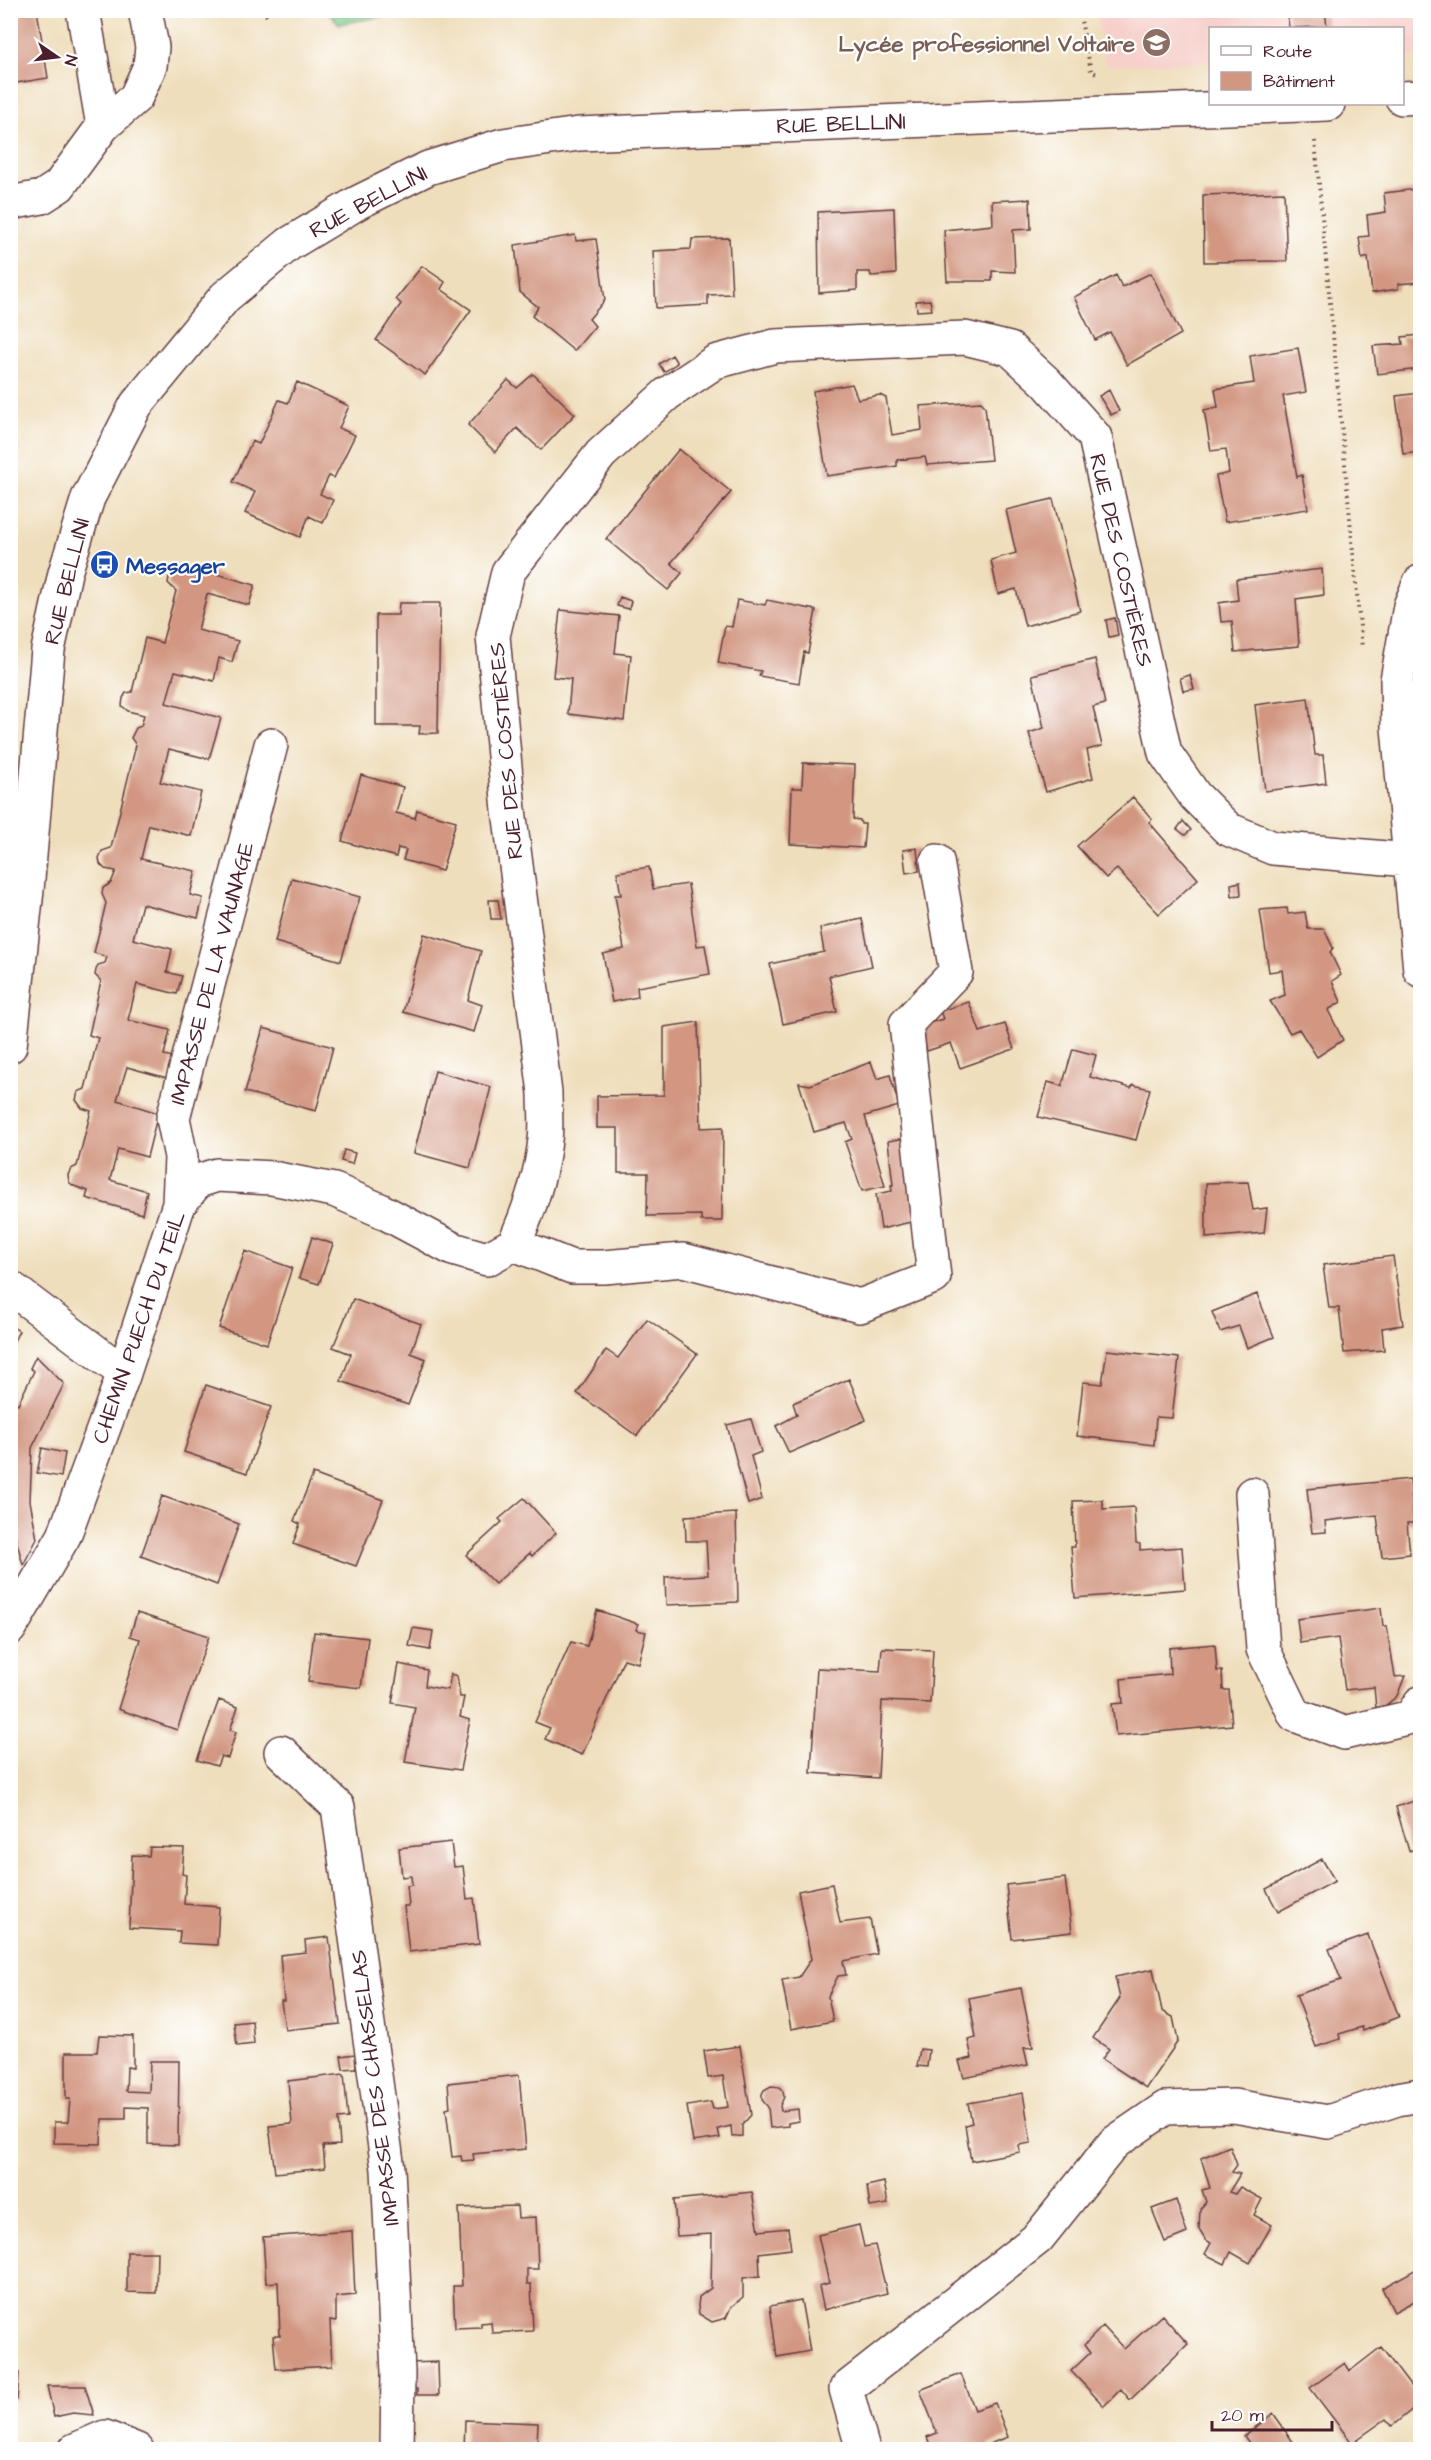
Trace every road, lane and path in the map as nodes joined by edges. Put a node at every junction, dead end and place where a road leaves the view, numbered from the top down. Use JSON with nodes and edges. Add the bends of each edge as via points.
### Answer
{"nodes":[{"id":1,"x":83,"y":10,"type":"edge"},
{"id":2,"x":145,"y":10,"type":"edge"},
{"id":3,"x":262,"y":10,"type":"edge"},
{"id":4,"x":1079,"y":10,"type":"edge"},
{"id":5,"x":267,"y":16,"type":"dead end"},
{"id":6,"x":1105,"y":78,"type":"dead end"},
{"id":7,"x":1420,"y":97,"type":"edge"},
{"id":8,"x":1404,"y":98,"type":"edge"},
{"id":9,"x":1296,"y":105,"type":"edge"},
{"id":10,"x":1321,"y":105,"type":"edge"},
{"id":11,"x":103,"y":126,"type":"junction"},
{"id":12,"x":10,"y":203,"type":"edge"},
{"id":13,"x":1420,"y":582,"type":"edge"},
{"id":14,"x":1363,"y":653,"type":"dead end"},
{"id":15,"x":271,"y":745,"type":"dead end"},
{"id":16,"x":1409,"y":860,"type":"junction"},
{"id":17,"x":937,"y":861,"type":"dead end"},
{"id":18,"x":19,"y":883,"type":"edge"},
{"id":19,"x":1420,"y":970,"type":"edge"},
{"id":20,"x":10,"y":1046,"type":"edge"},
{"id":21,"x":179,"y":1204,"type":"junction"},
{"id":22,"x":514,"y":1244,"type":"junction"},
{"id":23,"x":10,"y":1287,"type":"edge"},
{"id":24,"x":124,"y":1373,"type":"junction"},
{"id":25,"x":1252,"y":1494,"type":"dead end"},
{"id":26,"x":10,"y":1628,"type":"edge"},
{"id":27,"x":1420,"y":1703,"type":"edge"},
{"id":28,"x":281,"y":1752,"type":"dead end"},
{"id":29,"x":1420,"y":2095,"type":"edge"},
{"id":30,"x":75,"y":2450,"type":"edge"},
{"id":31,"x":137,"y":2450,"type":"edge"},
{"id":32,"x":397,"y":2450,"type":"edge"},
{"id":33,"x":863,"y":2450,"type":"edge"}],
"edges":[{"from":1,"to":11,"type":"street"},
{"from":2,"to":11,"type":"street","via":[[152,47],[150,66],[136,97]]},
{"from":3,"to":5,"type":"path"},
{"from":4,"to":6,"type":"path","via":[[1091,71]]},
{"from":7,"to":8,"type":"street"},
{"from":9,"to":18,"type":"street","name":"RUE BELLINI","via":[[579,134],[503,145],[428,168],[357,203],[289,244],[225,297],[136,405],[88,498],[65,573],[48,650]]},
{"from":10,"to":14,"type":"path"},
{"from":11,"to":12,"type":"street","via":[[59,186],[42,197]]},
{"from":13,"to":16,"type":"street","via":[[1410,606],[1397,680]]},
{"from":15,"to":21,"type":"street","name":"IMPASSE DE LA VAUNAGE","via":[[173,1118],[181,1157]]},
{"from":16,"to":19,"type":"street"},
{"from":16,"to":22,"type":"street","name":"RUE DES COSTIÈRES","via":[[1273,848],[1228,829],[1195,796],[1165,753],[1095,437],[1010,349],[965,338],[775,346],[715,362],[667,394],[601,454],[507,572],[493,636],[509,810],[544,1093],[545,1139],[527,1217]]},
{"from":17,"to":22,"type":"street","via":[[956,972],[906,1024],[934,1277],[860,1306],[683,1260],[572,1267]]},
{"from":18,"to":20,"type":"street","name":"RUE BELLINI"},
{"from":21,"to":22,"type":"street","name":"CHEMIN PUECH DU TEIL","via":[[198,1181],[217,1175],[272,1178],[334,1190],[453,1249],[487,1259]]},
{"from":21,"to":24,"type":"street","name":"CHEMIN PUECH DU TEIL"},
{"from":23,"to":24,"type":"street"},
{"from":24,"to":26,"type":"street","name":"CHEMIN PUECH DU TEIL","via":[[64,1536]]},
{"from":25,"to":27,"type":"street","via":[[1263,1649],[1295,1715],[1344,1733],[1411,1717]]},
{"from":28,"to":32,"type":"street","name":"IMPASSE DES CHASSELAS","via":[[338,1807],[388,2169],[398,2372]]},
{"from":29,"to":33,"type":"street","via":[[1329,2122],[1234,2106],[1165,2108],[1114,2143],[1038,2238],[846,2389]]},
{"from":30,"to":31,"type":"street","via":[[105,2437]]}]}
